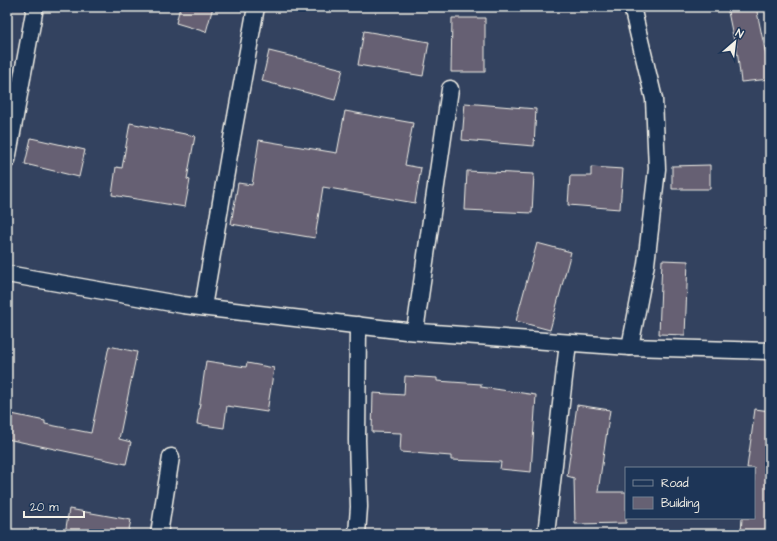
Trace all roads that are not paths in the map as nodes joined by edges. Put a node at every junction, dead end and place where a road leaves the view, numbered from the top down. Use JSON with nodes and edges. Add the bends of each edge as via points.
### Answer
{"nodes":[{"id":1,"x":36,"y":7,"type":"edge"},
{"id":2,"x":256,"y":7,"type":"edge"},
{"id":3,"x":632,"y":7,"type":"edge"},
{"id":4,"x":450,"y":89,"type":"dead end"},
{"id":5,"x":7,"y":160,"type":"edge"},
{"id":6,"x":7,"y":274,"type":"edge"},
{"id":7,"x":203,"y":308,"type":"junction"},
{"id":8,"x":358,"y":325,"type":"junction"},
{"id":9,"x":415,"y":331,"type":"junction"},
{"id":10,"x":568,"y":343,"type":"junction"},
{"id":11,"x":630,"y":348,"type":"junction"},
{"id":12,"x":770,"y":351,"type":"edge"},
{"id":13,"x":171,"y":457,"type":"dead end"},
{"id":14,"x":159,"y":534,"type":"edge"},
{"id":15,"x":357,"y":534,"type":"edge"},
{"id":16,"x":546,"y":534,"type":"edge"}],
"edges":[{"from":1,"to":5,"type":"street"},
{"from":2,"to":7,"type":"street"},
{"from":3,"to":11,"type":"street","via":[[654,99],[657,168],[646,264]]},
{"from":4,"to":9,"type":"street"},
{"from":6,"to":7,"type":"street"},
{"from":7,"to":8,"type":"street"},
{"from":8,"to":9,"type":"street"},
{"from":8,"to":15,"type":"street"},
{"from":9,"to":10,"type":"street"},
{"from":10,"to":11,"type":"street"},
{"from":10,"to":16,"type":"street"},
{"from":11,"to":12,"type":"street"},
{"from":13,"to":14,"type":"street"}]}
